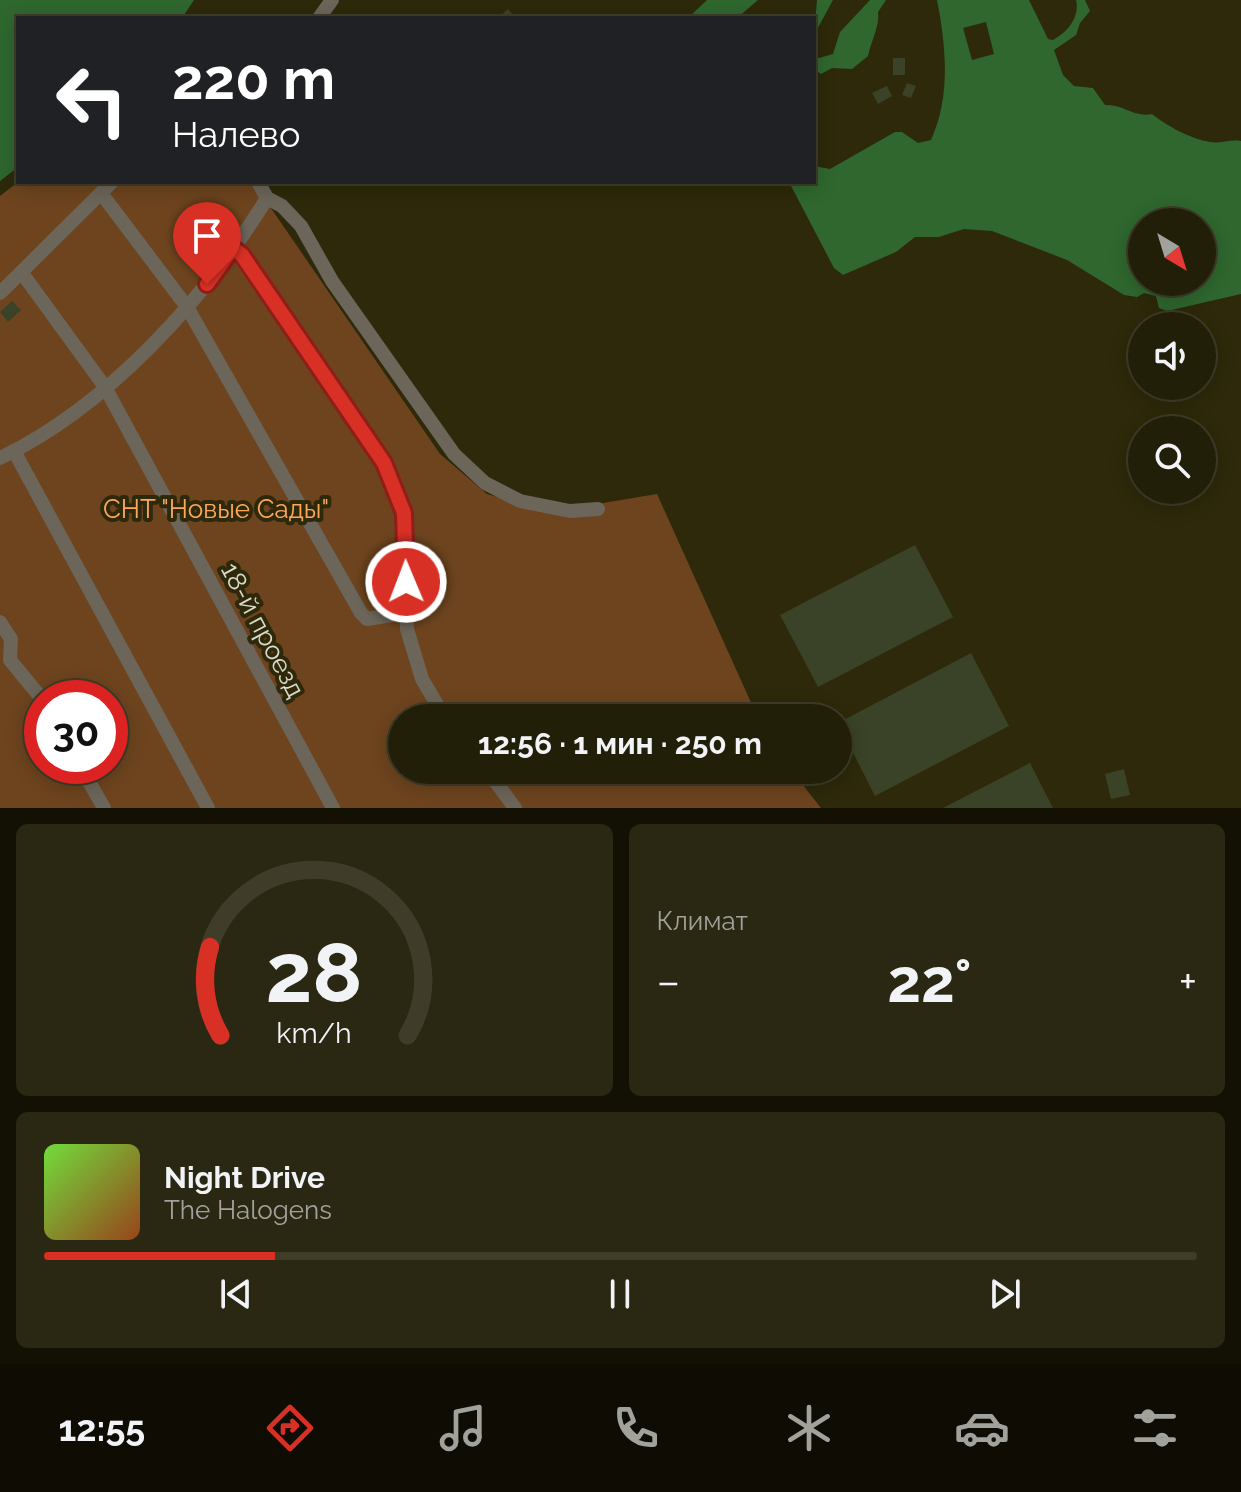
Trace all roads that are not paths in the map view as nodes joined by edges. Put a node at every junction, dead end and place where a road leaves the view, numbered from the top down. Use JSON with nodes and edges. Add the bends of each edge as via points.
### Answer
{"nodes":[{"id":1,"x":259,"y":184,"type":"edge"},
{"id":2,"x":107,"y":188,"type":"edge"},
{"id":3,"x":267,"y":198,"type":"junction"},
{"id":4,"x":233,"y":248,"type":"junction"},
{"id":5,"x":22,"y":273,"type":"junction"},
{"id":6,"x":0,"y":293,"type":"edge"},
{"id":7,"x":187,"y":307,"type":"junction"},
{"id":8,"x":105,"y":387,"type":"junction"},
{"id":9,"x":14,"y":451,"type":"junction"},
{"id":10,"x":0,"y":458,"type":"edge"},
{"id":11,"x":598,"y":509,"type":"dead end"},
{"id":12,"x":405,"y":613,"type":"junction"},
{"id":13,"x":0,"y":622,"type":"edge"},
{"id":14,"x":26,"y":680,"type":"edge"},
{"id":15,"x":437,"y":704,"type":"edge"},
{"id":16,"x":90,"y":784,"type":"edge"},
{"id":17,"x":497,"y":784,"type":"edge"},
{"id":18,"x":104,"y":808,"type":"edge"},
{"id":19,"x":208,"y":808,"type":"edge"},
{"id":20,"x":333,"y":808,"type":"edge"},
{"id":21,"x":515,"y":808,"type":"edge"}],
"edges":[{"from":1,"to":3,"type":"street"},
{"from":2,"to":5,"type":"street"},
{"from":2,"to":7,"type":"street"},
{"from":3,"to":4,"type":"street"},
{"from":3,"to":11,"type":"street","via":[[301,226],[332,281],[444,444],[475,474],[520,501],[570,511]]},
{"from":4,"to":7,"type":"street"},
{"from":4,"to":12,"type":"street","via":[[384,463],[404,513]]},
{"from":5,"to":6,"type":"street"},
{"from":5,"to":8,"type":"street","name":"18-й проезд"},
{"from":7,"to":8,"type":"street"},
{"from":7,"to":12,"type":"street","via":[[361,613],[367,619]]},
{"from":8,"to":9,"type":"street"},
{"from":8,"to":20,"type":"street","name":"18-й проезд"},
{"from":9,"to":10,"type":"street"},
{"from":9,"to":19,"type":"street"},
{"from":12,"to":15,"type":"street","via":[[422,679]]},
{"from":13,"to":14,"type":"street","via":[[11,639],[10,660]]},
{"from":16,"to":18,"type":"street"},
{"from":17,"to":21,"type":"street"}]}
